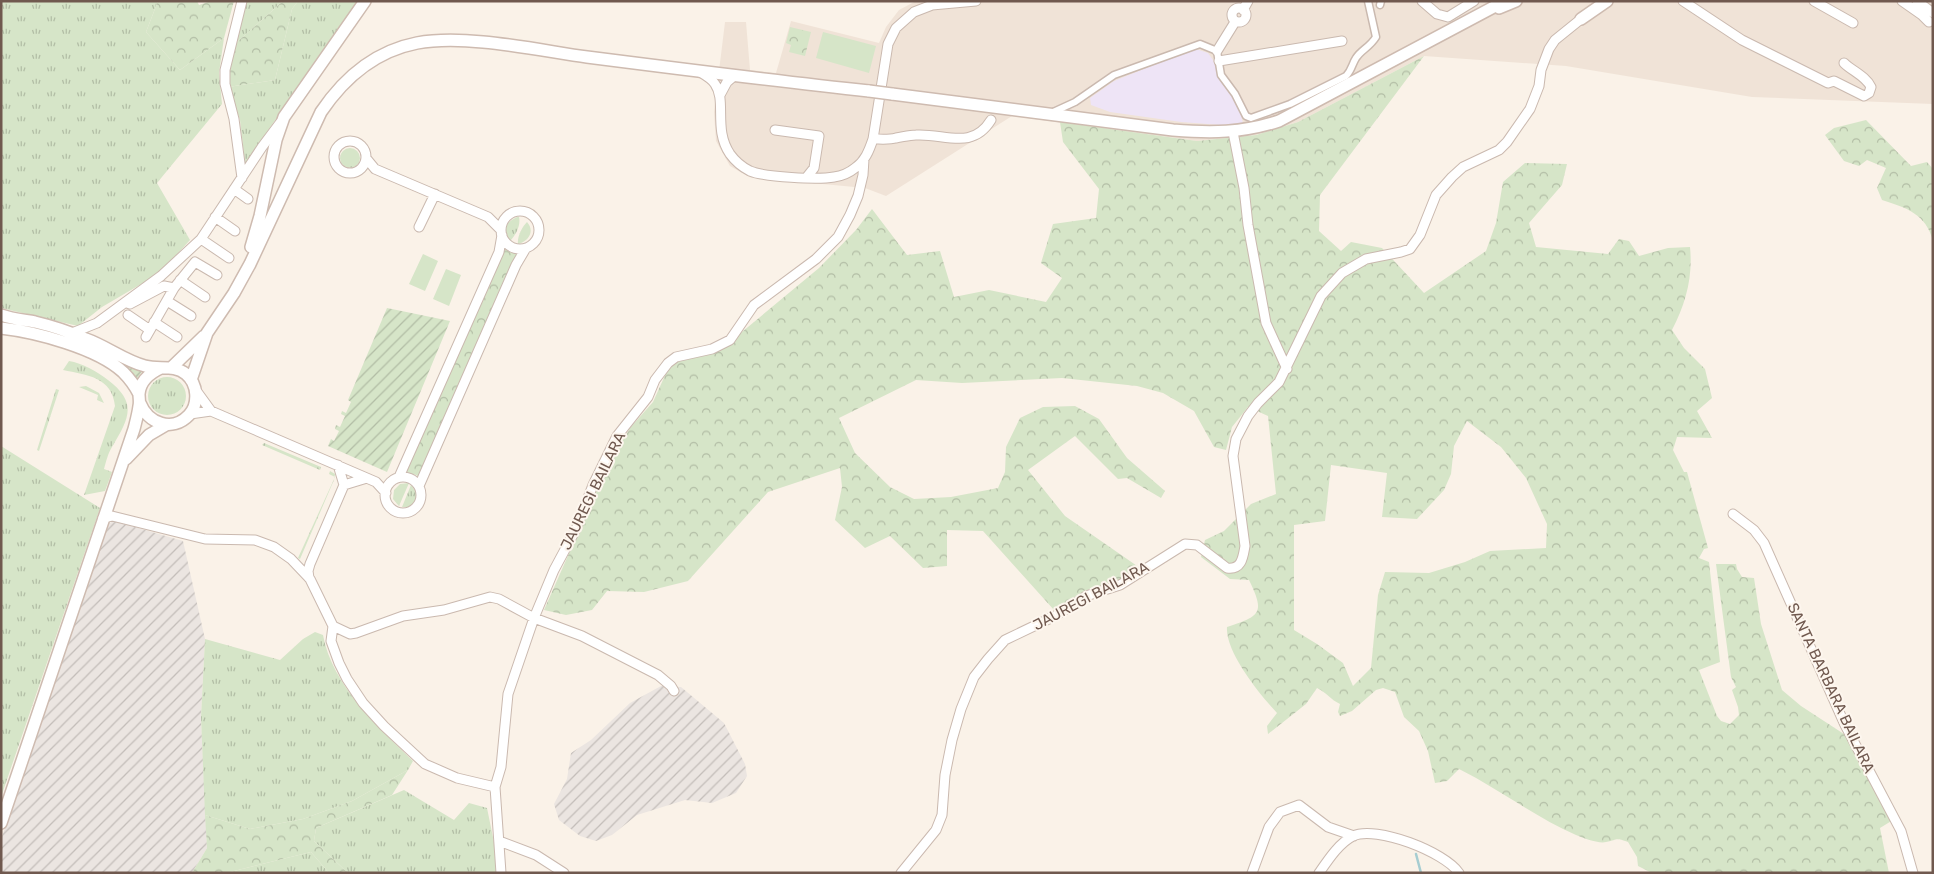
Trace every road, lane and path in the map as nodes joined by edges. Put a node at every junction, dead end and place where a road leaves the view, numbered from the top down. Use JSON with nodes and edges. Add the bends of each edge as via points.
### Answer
{"nodes":[{"id":1,"x":242,"y":1,"type":"edge"},
{"id":2,"x":365,"y":1,"type":"edge"},
{"id":3,"x":976,"y":1,"type":"edge"},
{"id":4,"x":1248,"y":1,"type":"edge"},
{"id":5,"x":1368,"y":1,"type":"edge"},
{"id":6,"x":1422,"y":1,"type":"edge"},
{"id":7,"x":1474,"y":1,"type":"edge"},
{"id":8,"x":1505,"y":1,"type":"edge"},
{"id":9,"x":1516,"y":1,"type":"edge"},
{"id":10,"x":1607,"y":1,"type":"edge"},
{"id":11,"x":1683,"y":1,"type":"edge"},
{"id":12,"x":1814,"y":1,"type":"edge"},
{"id":13,"x":1902,"y":1,"type":"edge"},
{"id":14,"x":1917,"y":1,"type":"edge"},
{"id":15,"x":1490,"y":10,"type":"junction"},
{"id":16,"x":1931,"y":18,"type":"edge"},
{"id":17,"x":1581,"y":20,"type":"joint"},
{"id":18,"x":1853,"y":23,"type":"dead end"},
{"id":19,"x":1342,"y":41,"type":"dead end"},
{"id":20,"x":1217,"y":51,"type":"junction"},
{"id":21,"x":1219,"y":60,"type":"junction"},
{"id":22,"x":1844,"y":63,"type":"dead end"},
{"id":23,"x":700,"y":72,"type":"junction"},
{"id":24,"x":734,"y":76,"type":"junction"},
{"id":25,"x":720,"y":95,"type":"junction"},
{"id":26,"x":1048,"y":114,"type":"junction"},
{"id":27,"x":284,"y":117,"type":"junction"},
{"id":28,"x":991,"y":120,"type":"dead end"},
{"id":29,"x":775,"y":130,"type":"dead end"},
{"id":30,"x":1233,"y":132,"type":"junction"},
{"id":31,"x":873,"y":139,"type":"junction"},
{"id":32,"x":366,"y":158,"type":"junction"},
{"id":33,"x":816,"y":159,"type":"junction"},
{"id":34,"x":864,"y":159,"type":"junction"},
{"id":35,"x":375,"y":169,"type":"junction"},
{"id":36,"x":359,"y":170,"type":"junction"},
{"id":37,"x":242,"y":178,"type":"junction"},
{"id":38,"x":806,"y":178,"type":"junction"},
{"id":39,"x":832,"y":178,"type":"junction"},
{"id":40,"x":234,"y":190,"type":"junction"},
{"id":41,"x":435,"y":194,"type":"junction"},
{"id":42,"x":248,"y":199,"type":"dead end"},
{"id":43,"x":508,"y":216,"type":"junction"},
{"id":44,"x":215,"y":217,"type":"junction"},
{"id":45,"x":492,"y":219,"type":"junction"},
{"id":46,"x":419,"y":227,"type":"dead end"},
{"id":47,"x":236,"y":231,"type":"dead end"},
{"id":48,"x":501,"y":233,"type":"junction"},
{"id":49,"x":200,"y":239,"type":"junction"},
{"id":50,"x":526,"y":248,"type":"junction"},
{"id":51,"x":229,"y":258,"type":"dead end"},
{"id":52,"x":218,"y":275,"type":"dead end"},
{"id":53,"x":180,"y":280,"type":"junction"},
{"id":54,"x":174,"y":288,"type":"junction"},
{"id":55,"x":234,"y":293,"type":"junction"},
{"id":56,"x":205,"y":296,"type":"dead end"},
{"id":57,"x":167,"y":301,"type":"junction"},
{"id":58,"x":124,"y":303,"type":"junction"},
{"id":59,"x":1,"y":315,"type":"edge"},
{"id":60,"x":128,"y":315,"type":"dead end"},
{"id":61,"x":191,"y":316,"type":"dead end"},
{"id":62,"x":97,"y":323,"type":"junction"},
{"id":63,"x":5,"y":329,"type":"edge"},
{"id":64,"x":150,"y":330,"type":"junction"},
{"id":65,"x":72,"y":333,"type":"junction"},
{"id":66,"x":207,"y":334,"type":"junction"},
{"id":67,"x":177,"y":337,"type":"dead end"},
{"id":68,"x":102,"y":345,"type":"junction"},
{"id":69,"x":166,"y":368,"type":"junction"},
{"id":70,"x":1287,"y":369,"type":"junction"},
{"id":71,"x":193,"y":384,"type":"junction"},
{"id":72,"x":139,"y":399,"type":"junction"},
{"id":73,"x":211,"y":411,"type":"junction"},
{"id":74,"x":190,"y":414,"type":"junction"},
{"id":75,"x":166,"y":425,"type":"junction"},
{"id":76,"x":121,"y":464,"type":"junction"},
{"id":77,"x":338,"y":465,"type":"junction"},
{"id":78,"x":367,"y":478,"type":"junction"},
{"id":79,"x":395,"y":480,"type":"junction"},
{"id":80,"x":378,"y":483,"type":"junction"},
{"id":81,"x":344,"y":485,"type":"junction"},
{"id":82,"x":419,"y":486,"type":"junction"},
{"id":83,"x":386,"y":493,"type":"junction"},
{"id":84,"x":1733,"y":514,"type":"dead end"},
{"id":85,"x":103,"y":518,"type":"junction"},
{"id":86,"x":295,"y":564,"type":"junction"},
{"id":87,"x":310,"y":566,"type":"junction"},
{"id":88,"x":310,"y":578,"type":"junction"},
{"id":89,"x":534,"y":618,"type":"junction"},
{"id":90,"x":333,"y":626,"type":"junction"},
{"id":91,"x":674,"y":691,"type":"dead end"},
{"id":92,"x":495,"y":786,"type":"junction"},
{"id":93,"x":1,"y":823,"type":"edge"},
{"id":94,"x":1354,"y":836,"type":"junction"},
{"id":95,"x":500,"y":841,"type":"junction"},
{"id":96,"x":501,"y":873,"type":"edge"},
{"id":97,"x":564,"y":873,"type":"edge"},
{"id":98,"x":900,"y":873,"type":"edge"},
{"id":99,"x":1252,"y":873,"type":"edge"},
{"id":100,"x":1319,"y":873,"type":"edge"},
{"id":101,"x":1459,"y":873,"type":"edge"},
{"id":102,"x":1912,"y":873,"type":"edge"}],
"edges":[{"from":1,"to":37,"type":"street","via":[[225,70],[225,84],[234,119]]},
{"from":2,"to":27,"type":"main road"},
{"from":3,"to":31,"type":"street","via":[[932,5],[914,12],[896,28],[888,44]]},
{"from":4,"to":20,"type":"street","via":[[1243,10],[1244,20],[1236,22]]},
{"from":5,"to":21,"type":"street","via":[[1376,37],[1355,59],[1351,72],[1290,104],[1250,118],[1246,116],[1221,75]]},
{"from":6,"to":7,"type":"street","via":[[1437,14],[1448,17]]},
{"from":8,"to":15,"type":"main road"},
{"from":9,"to":15,"type":"main road"},
{"from":10,"to":17,"type":"main road"},
{"from":11,"to":22,"type":"street","via":[[1742,40],[1828,83],[1834,81],[1864,96],[1869,93],[1869,82]]},
{"from":12,"to":18,"type":"street"},
{"from":13,"to":16,"type":"street"},
{"from":14,"to":16,"type":"street"},
{"from":15,"to":30,"type":"main road","via":[[1279,121]]},
{"from":17,"to":70,"type":"street","name":"JAUREGI BAILARA","via":[[1555,40],[1549,49],[1530,109],[1507,142],[1499,150],[1463,167],[1452,177],[1436,195],[1420,235],[1410,249],[1366,259],[1342,273],[1321,296]]},
{"from":19,"to":21,"type":"street"},
{"from":20,"to":21,"type":"street"},
{"from":20,"to":26,"type":"street","via":[[1200,44],[1114,75],[1075,102]]},
{"from":23,"to":24,"type":"main road"},
{"from":23,"to":25,"type":"street","via":[[716,84]]},
{"from":23,"to":55,"type":"main road","via":[[465,41],[417,44],[377,58],[356,71],[321,112]]},
{"from":24,"to":25,"type":"street"},
{"from":24,"to":26,"type":"main road","bridge":true},
{"from":25,"to":38,"type":"street","via":[[721,133],[725,145],[739,164],[764,175]]},
{"from":26,"to":30,"type":"main road","via":[[1173,130]]},
{"from":27,"to":37,"type":"street"},
{"from":27,"to":55,"type":"main road","via":[[260,216]]},
{"from":28,"to":31,"type":"street","via":[[977,136],[968,139],[916,134]]},
{"from":29,"to":33,"type":"street","via":[[820,136]]},
{"from":30,"to":70,"type":"street","via":[[1266,323]]},
{"from":31,"to":34,"type":"street"},
{"from":32,"to":35,"type":"street"},
{"from":32,"to":36,"type":"street"},
{"from":32,"to":36,"type":"street","via":[[362,147],[352,141],[336,150],[334,160],[340,170],[351,173]]},
{"from":33,"to":38,"type":"street"},
{"from":33,"to":39,"type":"street","via":[[820,169]]},
{"from":34,"to":39,"type":"street","via":[[854,169]]},
{"from":34,"to":89,"type":"street","name":"JAUREGI BAILARA","via":[[858,196],[838,237],[816,259],[754,305],[730,340],[712,349],[676,357],[655,380],[648,397],[617,436]]},
{"from":35,"to":36,"type":"street"},
{"from":35,"to":41,"type":"street"},
{"from":37,"to":40,"type":"street"},
{"from":38,"to":39,"type":"street"},
{"from":40,"to":42,"type":"street"},
{"from":40,"to":44,"type":"street"},
{"from":41,"to":45,"type":"street"},
{"from":41,"to":46,"type":"street"},
{"from":43,"to":45,"type":"street"},
{"from":43,"to":48,"type":"street","via":[[502,224]]},
{"from":43,"to":50,"type":"street","via":[[515,212],[528,213],[536,222],[536,239]]},
{"from":44,"to":47,"type":"street"},
{"from":44,"to":49,"type":"street"},
{"from":45,"to":48,"type":"street"},
{"from":48,"to":50,"type":"street","via":[[512,248]]},
{"from":48,"to":79,"type":"street","via":[[499,252]]},
{"from":49,"to":51,"type":"street"},
{"from":49,"to":58,"type":"street","via":[[161,276]]},
{"from":50,"to":82,"type":"street"},
{"from":52,"to":53,"type":"street","via":[[195,262]]},
{"from":53,"to":54,"type":"street"},
{"from":53,"to":56,"type":"street"},
{"from":54,"to":57,"type":"street"},
{"from":54,"to":58,"type":"street","via":[[164,286],[130,304]]},
{"from":55,"to":66,"type":"main road"},
{"from":57,"to":61,"type":"street"},
{"from":57,"to":64,"type":"street"},
{"from":58,"to":62,"type":"street"},
{"from":59,"to":65,"type":"main road"},
{"from":60,"to":64,"type":"street"},
{"from":62,"to":65,"type":"street"},
{"from":62,"to":68,"type":"street","via":[[95,329]]},
{"from":63,"to":72,"type":"main road","via":[[56,340],[105,360],[133,382]]},
{"from":64,"to":67,"type":"street"},
{"from":65,"to":68,"type":"main road"},
{"from":66,"to":69,"type":"main road"},
{"from":66,"to":71,"type":"main road"},
{"from":68,"to":69,"type":"main road","via":[[145,366]]},
{"from":69,"to":71,"type":"main road","via":[[179,370]]},
{"from":69,"to":72,"type":"main road","via":[[152,372],[146,378],[141,385]]},
{"from":70,"to":98,"type":"street","name":"JAUREGI BAILARA","via":[[1280,382],[1248,416],[1236,439],[1233,456],[1245,546],[1243,560],[1233,569],[1227,568],[1197,546],[1185,544],[1120,584],[1086,596],[1055,616],[1005,640],[974,677],[967,692],[952,740],[942,815],[936,830]]},
{"from":71,"to":73,"type":"street"},
{"from":71,"to":74,"type":"main road","via":[[194,406]]},
{"from":72,"to":75,"type":"main road","via":[[143,412],[149,418]]},
{"from":72,"to":76,"type":"main road","via":[[134,429]]},
{"from":73,"to":74,"type":"street"},
{"from":73,"to":77,"type":"street"},
{"from":74,"to":75,"type":"main road","via":[[183,420]]},
{"from":75,"to":76,"type":"main road","via":[[150,435]]},
{"from":76,"to":85,"type":"main road"},
{"from":77,"to":78,"type":"street"},
{"from":77,"to":81,"type":"street"},
{"from":78,"to":80,"type":"street"},
{"from":78,"to":81,"type":"street"},
{"from":79,"to":80,"type":"street"},
{"from":79,"to":82,"type":"street","via":[[411,479]]},
{"from":79,"to":83,"type":"street"},
{"from":80,"to":83,"type":"street"},
{"from":81,"to":87,"type":"street"},
{"from":82,"to":83,"type":"street","via":[[419,503],[410,512],[390,507]]},
{"from":84,"to":102,"type":"street","name":"SANTA BARBARA BAILARA","via":[[1754,530],[1764,543],[1845,725],[1901,831]]},
{"from":85,"to":86,"type":"street","via":[[112,516],[205,539],[255,540],[274,547]]},
{"from":85,"to":93,"type":"main road"},
{"from":86,"to":87,"type":"street"},
{"from":86,"to":88,"type":"street"},
{"from":87,"to":88,"type":"street"},
{"from":88,"to":90,"type":"street"},
{"from":89,"to":90,"type":"street","via":[[508,603],[490,598],[403,616],[356,633],[350,634]]},
{"from":89,"to":91,"type":"street","via":[[582,636],[658,676]]},
{"from":89,"to":92,"type":"street","name":"JAUREGI BAILARA","via":[[508,694],[501,767]]},
{"from":90,"to":92,"type":"street","via":[[332,641],[347,679],[384,726],[425,764],[457,778]]},
{"from":92,"to":95,"type":"street","name":"JAUREGI BAILARA"},
{"from":94,"to":99,"type":"street","via":[[1328,826],[1299,804],[1280,812],[1269,827]]},
{"from":94,"to":100,"type":"street","via":[[1342,844]]},
{"from":94,"to":101,"type":"street","via":[[1366,834],[1403,840],[1446,861]]},
{"from":95,"to":96,"type":"street","name":"JAUREGI BAILARA"},
{"from":95,"to":97,"type":"street","via":[[536,855]]}]}
